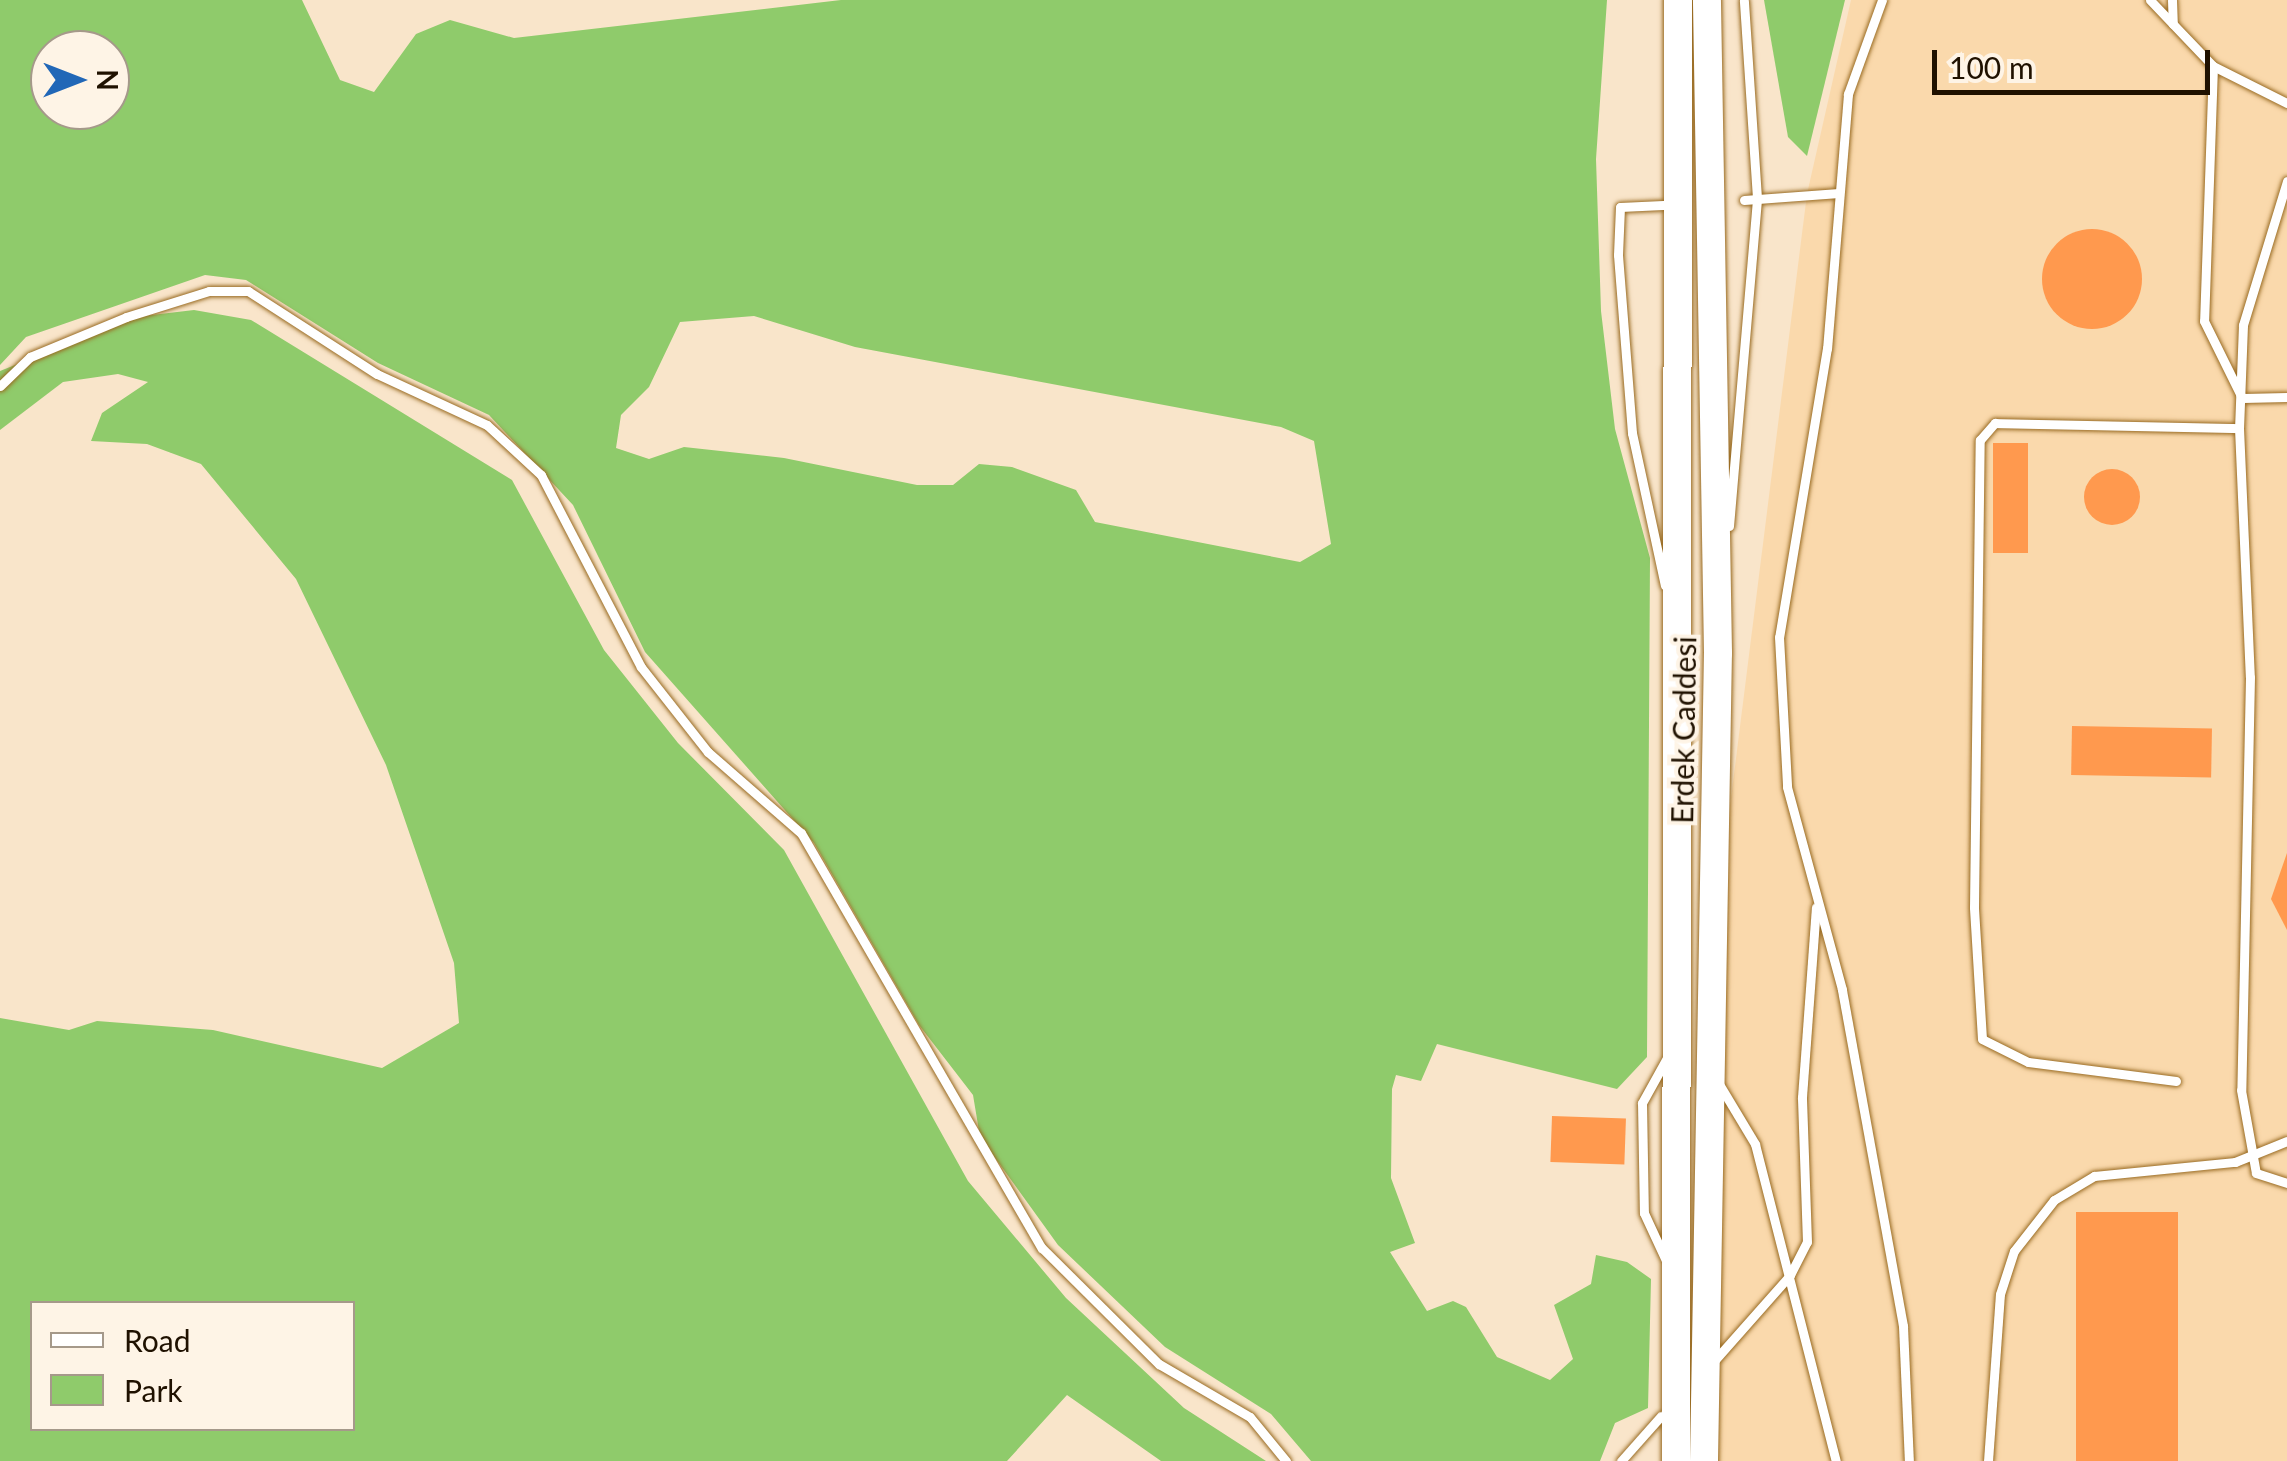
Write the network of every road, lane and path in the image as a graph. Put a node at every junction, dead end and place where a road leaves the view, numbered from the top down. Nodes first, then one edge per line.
1 (1678, 0) edge
2 (1707, 0) edge
3 (1744, 0) edge
4 (1882, 0) edge
5 (2150, 0) edge
6 (2172, 0) edge
7 (2173, 24) junction
8 (2213, 66) junction
9 (2287, 103) edge
10 (2287, 181) edge
11 (1839, 193) junction
12 (1757, 198) junction
13 (1744, 200) dead end
14 (1663, 205) dead end
15 (0, 386) edge
16 (2287, 397) edge
17 (2242, 398) junction
18 (2238, 428) junction
19 (1718, 653) junction
20 (1682, 661) junction
21 (1816, 902) junction
22 (1682, 1039) junction
23 (1710, 1074) junction
24 (2176, 1081) dead end
25 (2287, 1141) edge
26 (2250, 1154) junction
27 (2287, 1183) edge
28 (1790, 1275) junction
29 (1678, 1280) junction
30 (1714, 1361) dead end
31 (1661, 1416) dead end
32 (1286, 1461) edge
33 (1621, 1461) edge
34 (1676, 1461) edge
35 (1704, 1461) edge
36 (1836, 1461) edge
37 (1909, 1461) edge
38 (1988, 1461) edge

1 - 20 main road, Erdek Caddesi
2 - 19 main road, Erdek Caddesi
3 - 12 lane
4 - 11 lane
5 - 7 lane
6 - 7 lane
7 - 8 lane
8 - 9 lane
8 - 17 lane
10 - 17 lane
11 - 12 lane
11 - 21 lane
12 - 13 lane
12 - 19 lane
14 - 20 lane
15 - 32 lane
16 - 17 lane
17 - 18 lane
18 - 24 lane
18 - 26 lane
19 - 23 main road, Erdek Caddesi
20 - 22 main road, Erdek Caddesi
21 - 28 lane
21 - 37 lane
22 - 23 lane
22 - 29 main road, Erdek Caddesi
22 - 29 lane
23 - 28 lane
23 - 35 main road, Erdek Caddesi
25 - 26 lane
26 - 27 lane
26 - 38 lane
28 - 30 lane
28 - 36 lane
29 - 34 main road, Erdek Caddesi
31 - 33 lane

